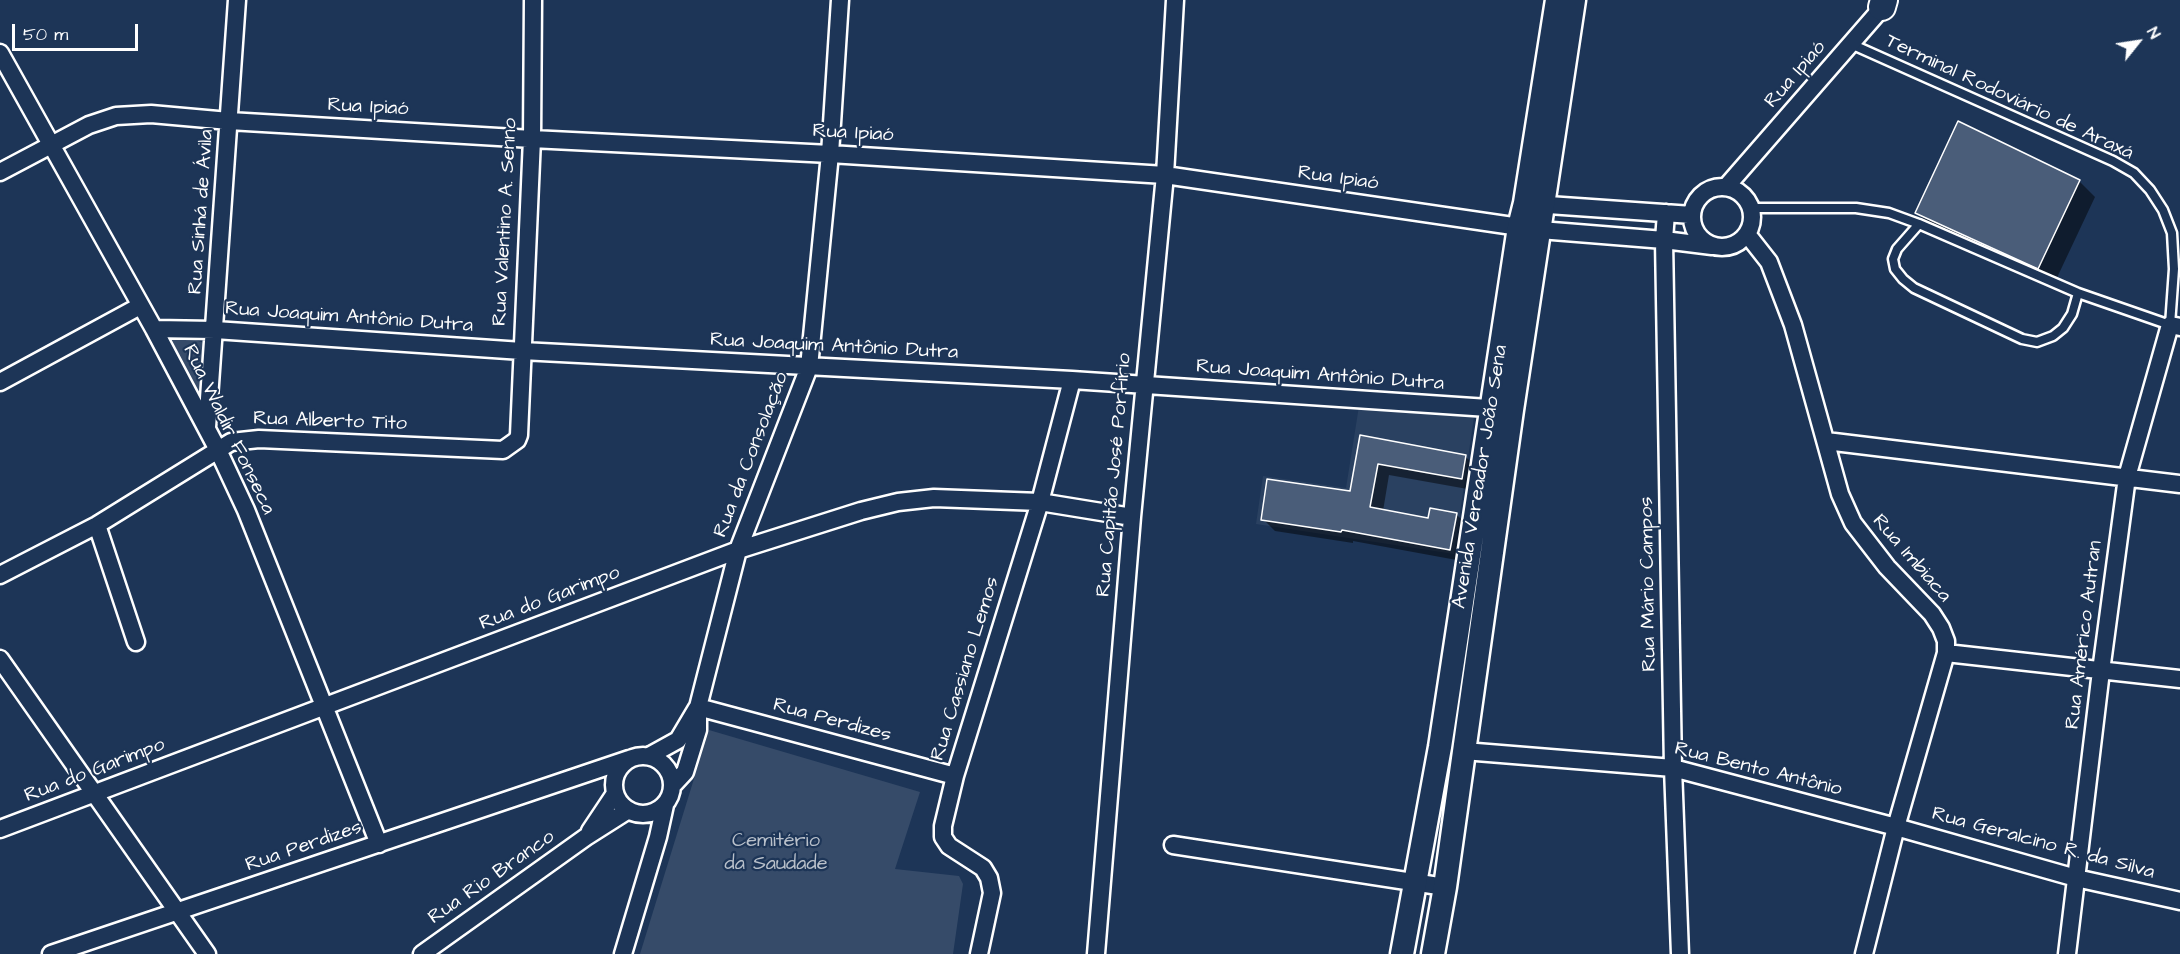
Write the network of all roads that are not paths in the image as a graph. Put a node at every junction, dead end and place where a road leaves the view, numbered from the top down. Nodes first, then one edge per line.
1 (237, 0) edge
2 (533, 0) edge
3 (840, 0) edge
4 (1175, 0) edge
5 (1557, 0) edge
6 (1574, 0) edge
7 (1885, 2) edge
8 (1851, 44) junction
9 (0, 53) edge
10 (229, 121) junction
11 (532, 140) junction
12 (51, 144) junction
13 (830, 154) junction
14 (0, 172) edge
15 (1165, 175) junction
16 (1726, 187) junction
17 (1534, 204) junction
18 (1751, 208) junction
19 (1666, 213) junction
20 (1692, 215) junction
21 (1920, 224) junction
22 (1529, 228) junction
23 (1747, 234) junction
24 (1664, 240) junction
25 (1712, 246) junction
26 (2078, 293) junction
27 (140, 306) junction
28 (2175, 326) edge
29 (154, 329) junction
30 (215, 330) junction
31 (522, 351) junction
32 (809, 367) junction
33 (1072, 380) junction
34 (0, 382) edge
35 (1144, 385) junction
36 (1502, 409) junction
37 (207, 427) junction
38 (1826, 441) junction
39 (513, 445) joint
40 (218, 450) junction
41 (2127, 477) junction
42 (2180, 484) edge
43 (1040, 502) junction
44 (1132, 517) junction
45 (97, 525) junction
46 (738, 550) junction
47 (0, 575) edge
48 (136, 642) dead end
49 (1946, 653) junction
50 (0, 659) edge
51 (2101, 671) junction
52 (2180, 679) edge
53 (324, 707) junction
54 (698, 707) junction
55 (1464, 751) junction
56 (649, 756) junction
57 (629, 759) junction
58 (1673, 768) junction
59 (955, 776) junction
60 (569, 778) junction
61 (672, 786) junction
62 (614, 790) junction
63 (94, 794) junction
64 (665, 805) junction
65 (627, 811) junction
66 (1896, 827) junction
67 (0, 830) edge
68 (586, 837) junction
69 (379, 844) junction
70 (1173, 845) dead end
71 (2076, 878) junction
72 (1415, 882) junction
73 (1445, 887) junction
74 (2180, 901) edge
75 (177, 912) junction
76 (51, 954) edge
77 (207, 954) edge
78 (422, 954) edge
79 (623, 954) edge
80 (979, 954) edge
81 (1096, 954) edge
82 (1402, 954) edge
83 (1433, 954) edge
84 (1680, 954) edge
85 (1864, 954) edge
86 (2067, 954) edge

1 - 10 street, Rua Sinhá de Ávila
2 - 11 street, Rua Valentino A. Senno
3 - 13 street, Rua da Consolação
4 - 15 street, Rua Capitão José Porfírio
5 - 17 main road, Avenida Vereador João Sena
6 - 17 main road, Avenida Vereador João Sena
7 - 8 street, Rua Ipiaó
8 - 16 street, Rua Ipiaó
8 - 28 lane, Terminal Rodoviário de Araxá
9 - 12 street, Rua Waldir Fonseca
10 - 11 street, Rua Ipiaó
10 - 12 street, Rua Ipiaó
10 - 30 street, Rua Sinhá de Ávila
11 - 13 street, Rua Ipiaó
11 - 31 street, Rua Valentino A. Senno
12 - 14 street, Rua Ipiaó
12 - 27 street, Rua Waldir Fonseca
13 - 15 street, Rua Ipiaó
13 - 32 street, Rua da Consolação
15 - 22 street, Rua Ipiaó
15 - 35 street, Rua Capitão José Porfírio
16 - 18 street
16 - 20 street, Rua Ipiaó
17 - 19 street
17 - 22 main road, Avenida Vereador João Sena
18 - 21 lane
18 - 23 street
19 - 20 street
19 - 24 street, Rua Mário Campos
20 - 25 street
21 - 26 lane
21 - 26 lane
22 - 24 street, Rua Ipiaó
22 - 36 main road, Avenida Vereador João Sena
23 - 25 street, Rua Ipiaó
23 - 38 street, Rua Imbiaca
24 - 25 street, Rua Ipiaó
24 - 58 street, Rua Mário Campos
26 - 28 lane
27 - 29 street, Rua Waldir Fonseca
27 - 34 street
28 - 41 street, Rua Américo Autran
29 - 30 street, Rua Joaquim Antônio Dutra
29 - 37 street, Rua Waldir Fonseca
30 - 31 street, Rua Joaquim Antônio Dutra
30 - 37 street, Rua Sinhá de Ávila
31 - 32 street, Rua Joaquim Antônio Dutra
31 - 39 street, Rua Valentino A. Senno
32 - 33 street, Rua Joaquim Antônio Dutra
32 - 46 street, Rua da Consolação
33 - 35 street, Rua Joaquim Antônio Dutra
33 - 43 street, Rua Cassiano Lemos
35 - 36 street, Rua Joaquim Antônio Dutra
35 - 44 street, Rua Capitão José Porfírio
36 - 55 main road, Avenida Vereador João Sena
36 - 72 main road, Avenida Vereador João Sena
37 - 40 street, Rua Waldir Fonseca
38 - 41 street
38 - 49 street, Rua Imbiaca
39 - 40 street, Rua Alberto Tito
40 - 45 street, Rua Alberto Tito
40 - 53 street, Rua Waldir Fonseca
41 - 42 street
41 - 51 street, Rua Américo Autran
43 - 44 street, Rua do Garimpo
43 - 46 street, Rua do Garimpo
43 - 59 street, Rua Cassiano Lemos
44 - 81 street, Rua Capitão José Porfírio
45 - 47 street, Rua Alberto Tito
45 - 48 street
46 - 53 street, Rua do Garimpo
46 - 54 street, Rua da Consolação
49 - 51 street
49 - 66 street
50 - 63 street
51 - 52 street
51 - 71 street, Rua Américo Autran
53 - 63 street, Rua do Garimpo
53 - 69 street, Rua Waldir Fonseca
54 - 56 street, Rua da Consolação
54 - 59 street, Rua Perdizes
54 - 61 street, Rua da Consolação
55 - 58 street, Rua Bento Antônio
55 - 73 main road, Avenida Vereador João Sena
56 - 57 street
56 - 61 street
57 - 60 street, Rua Perdizes
57 - 62 street
58 - 66 street, Rua Bento Antônio
58 - 84 street, Rua Mário Campos
59 - 80 street, Rua Cassiano Lemos
60 - 62 street, Rua Perdizes
60 - 69 street, Rua Perdizes
61 - 64 street
62 - 65 street
62 - 68 street, Rua Rio Branco
63 - 67 street, Rua do Garimpo
63 - 75 street
64 - 65 street
64 - 79 street
65 - 68 street, Rua Rio Branco
66 - 71 street, Rua Geralcino R. da Silva
66 - 85 street
68 - 78 street, Rua Rio Branco
69 - 75 street, Rua Perdizes
70 - 72 street
71 - 74 street, Rua Geralcino R. da Silva
71 - 86 street, Rua Américo Autran
72 - 73 street
72 - 82 main road, Avenida Vereador João Sena
73 - 83 main road, Avenida Vereador João Sena
75 - 76 street, Rua Perdizes
75 - 77 street

